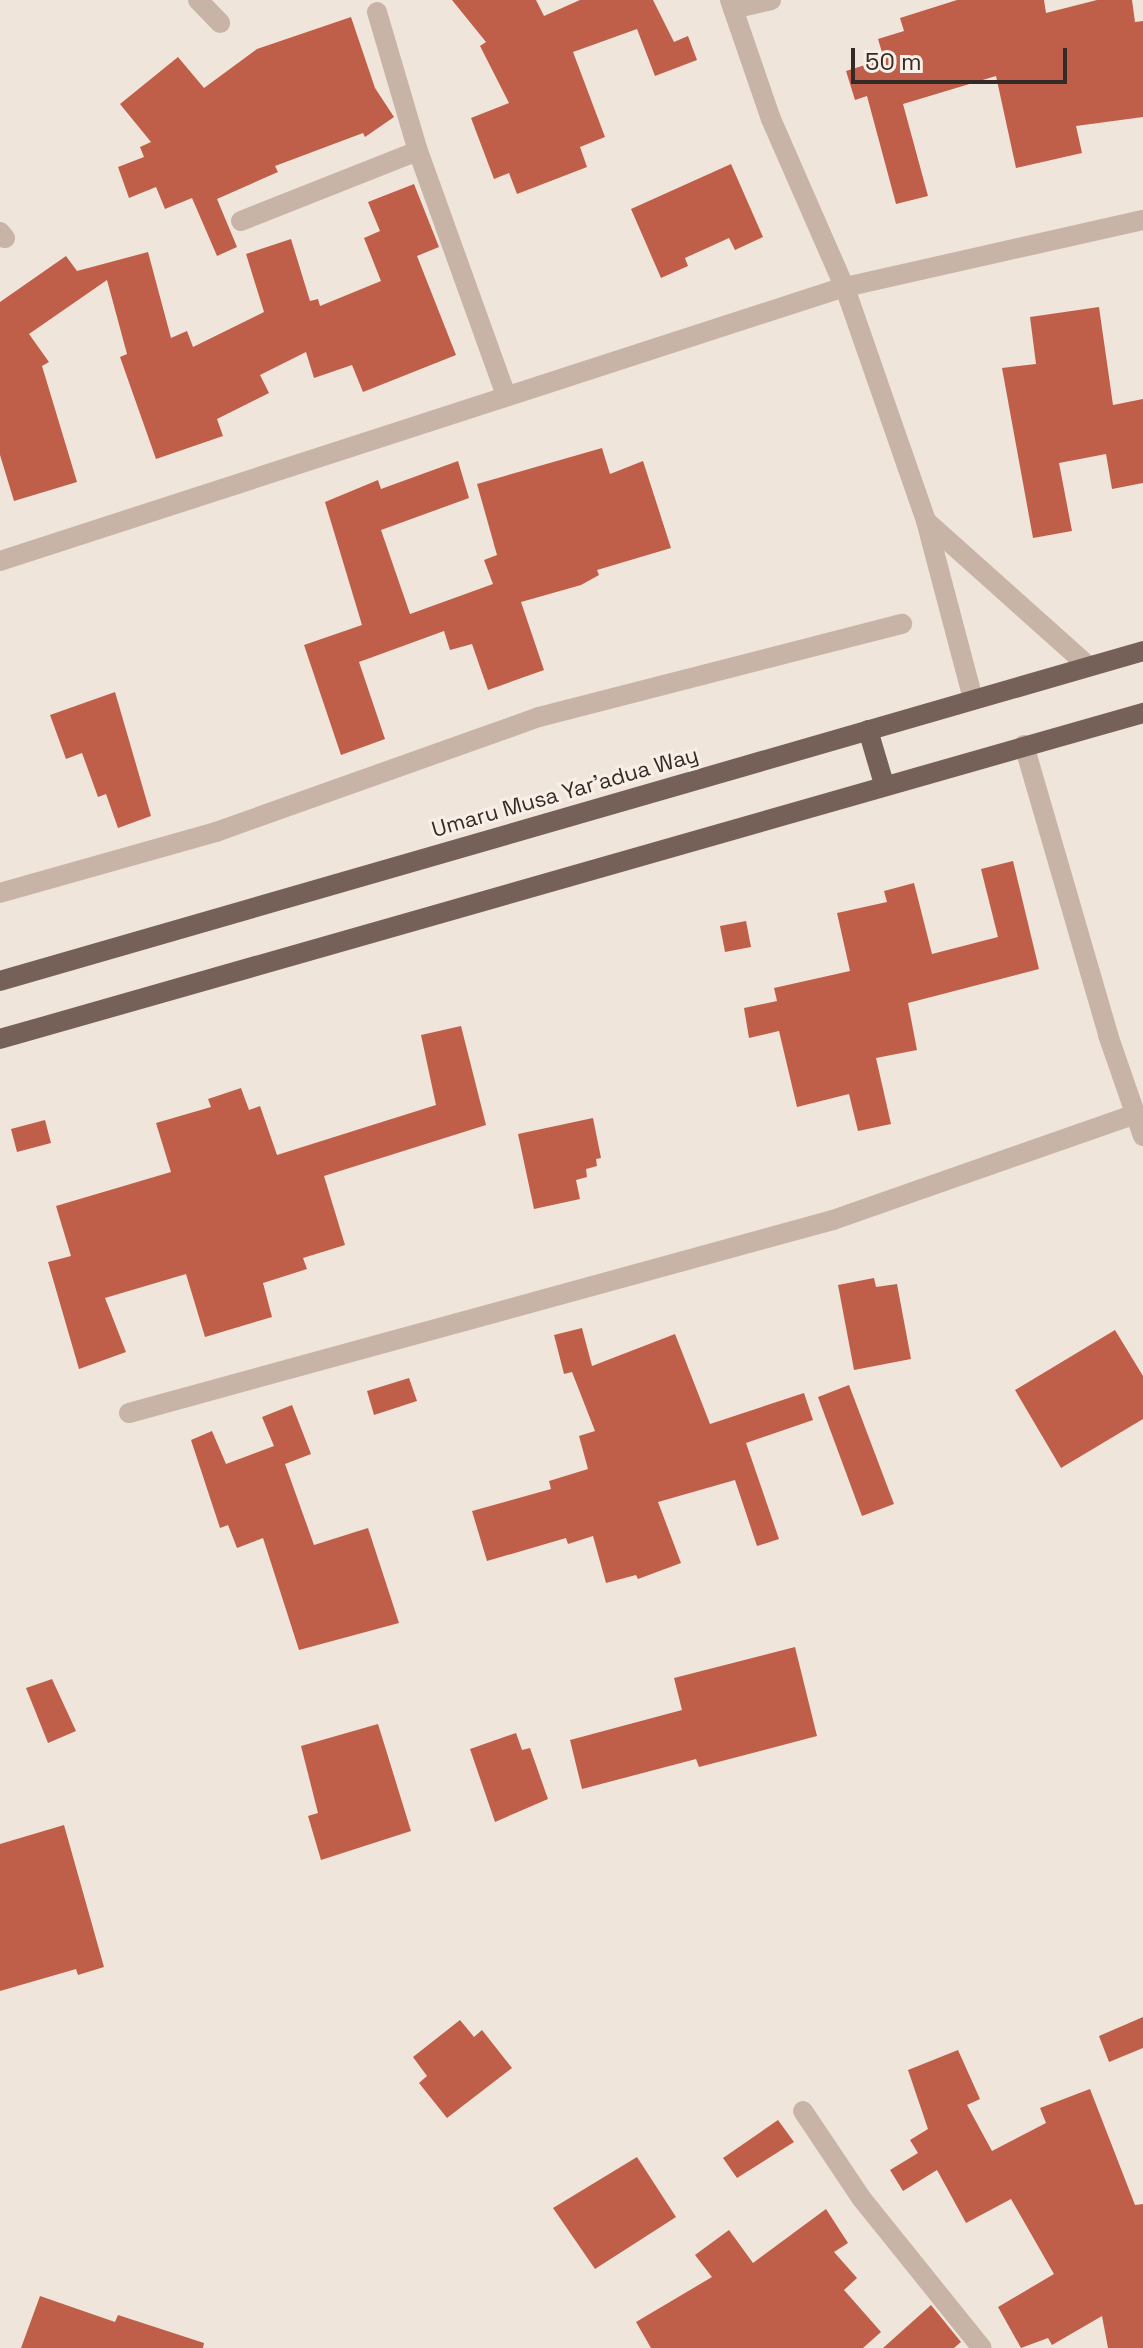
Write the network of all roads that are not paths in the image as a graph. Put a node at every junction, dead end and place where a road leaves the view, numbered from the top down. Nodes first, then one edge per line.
1 (198, 0) edge
2 (771, 0) edge
3 (732, 4) edge
4 (377, 12) dead end
5 (220, 23) dead end
6 (418, 151) junction
7 (1143, 220) edge
8 (241, 221) dead end
9 (845, 288) junction
10 (506, 395) junction
11 (926, 521) junction
12 (0, 561) edge
13 (902, 624) dead end
14 (1143, 651) edge
15 (1087, 665) junction
16 (973, 699) junction
17 (1143, 713) edge
18 (868, 730) junction
19 (1024, 745) junction
20 (884, 784) junction
21 (0, 893) edge
22 (0, 981) edge
23 (0, 1039) edge
24 (1135, 1114) junction
25 (1143, 1136) edge
26 (129, 1413) dead end
27 (803, 2111) dead end
28 (982, 2348) edge

1 - 5 street
2 - 3 street
3 - 9 street
4 - 6 street
6 - 8 street
6 - 10 street
7 - 9 street
9 - 10 street
9 - 11 street
10 - 12 street
11 - 15 street
11 - 16 street
13 - 21 street
14 - 15 main road, Umaru Musa Yar'adua Way
15 - 16 main road, Umaru Musa Yar'adua Way
16 - 18 main road, Umaru Musa Yar'adua Way
17 - 19 main road
18 - 20 main road
18 - 22 main road, Umaru Musa Yar'adua Way
19 - 20 main road
19 - 24 street
20 - 23 main road
24 - 25 street
24 - 26 street
27 - 28 street

